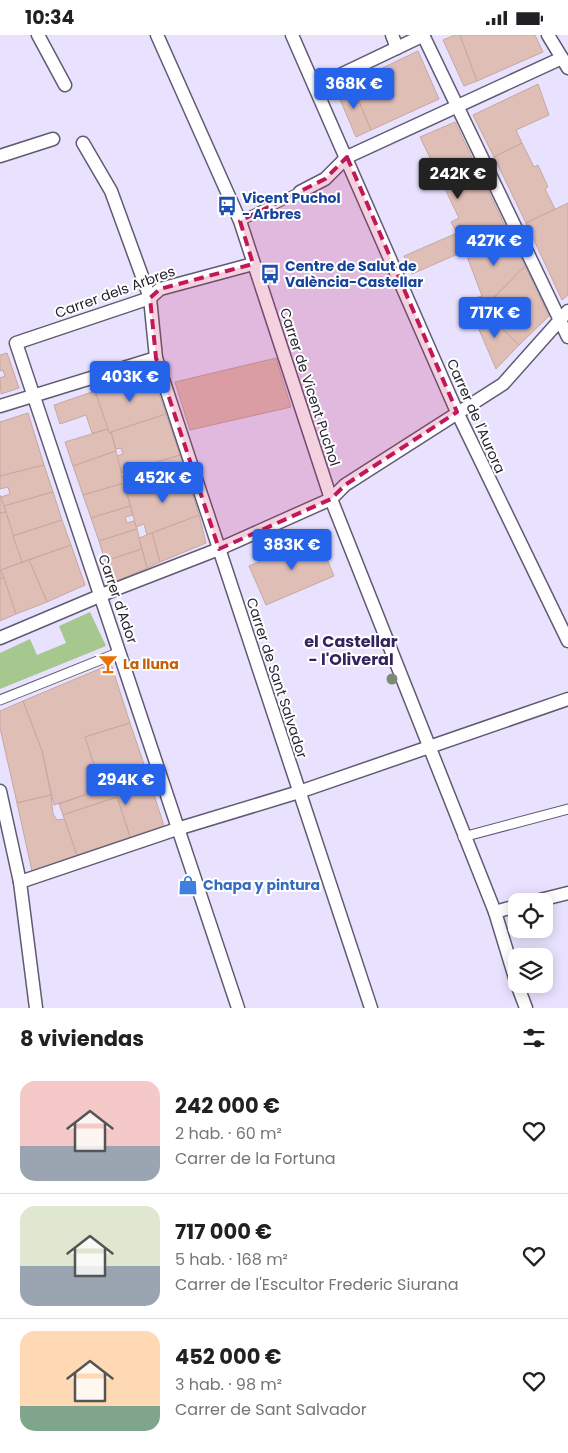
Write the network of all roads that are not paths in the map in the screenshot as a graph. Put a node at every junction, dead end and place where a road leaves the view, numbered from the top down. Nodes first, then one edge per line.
1 (38, 35) edge
2 (157, 35) edge
3 (292, 35) edge
4 (392, 35) edge
5 (424, 35) edge
6 (548, 35) edge
7 (398, 48) junction
8 (566, 64) edge
9 (66, 85) dead end
10 (315, 87) junction
11 (456, 107) junction
12 (53, 139) dead end
13 (83, 143) dead end
14 (0, 156) edge
15 (347, 157) junction
16 (300, 192) joint
17 (240, 221) junction
18 (253, 264) junction
19 (150, 298) junction
20 (564, 315) edge
21 (568, 337) edge
22 (16, 343) joint
23 (156, 358) junction
24 (34, 395) junction
25 (0, 405) edge
26 (457, 412) junction
27 (331, 499) junction
28 (219, 549) junction
29 (100, 595) junction
30 (0, 638) edge
31 (568, 641) edge
32 (120, 652) junction
33 (568, 699) edge
34 (0, 700) edge
35 (430, 747) junction
36 (0, 791) edge
37 (299, 792) junction
38 (568, 809) edge
39 (177, 829) junction
40 (463, 837) junction
41 (20, 882) junction
42 (568, 893) edge
43 (553, 897) edge
44 (508, 909) edge
45 (494, 912) junction
46 (508, 955) edge
47 (521, 993) edge
48 (36, 1008) edge
49 (238, 1008) edge
50 (371, 1008) edge
51 (526, 1008) edge

1 - 9 street
2 - 17 street, Carrer de Vicent Puchol
3 - 10 street, Carrer de l'Aurora
4 - 7 street
5 - 7 street
5 - 11 street
6 - 8 street
7 - 10 street
8 - 11 street
10 - 15 street, Carrer de l'Aurora
11 - 15 street
11 - 20 street
12 - 14 street
13 - 19 street, Carrer de Sant Salvador
15 - 16 street
15 - 26 street, Carrer de l'Aurora
16 - 17 street
17 - 18 street, Carrer de Vicent Puchol
18 - 19 street, Carrer dels Arbres
18 - 27 street, Carrer de Vicent Puchol
19 - 22 street, Carrer dels Arbres
19 - 23 street, Carrer de Sant Salvador
20 - 21 street
20 - 26 street
22 - 24 street, Carrer d'Ador
23 - 24 street
23 - 28 street, Carrer de Sant Salvador
24 - 25 street
24 - 29 street, Carrer d'Ador
26 - 27 street
26 - 31 street, Carrer de l'Aurora
27 - 28 street
27 - 35 street, Carrer de Vicent Puchol
28 - 29 street
28 - 37 street, Carrer de Sant Salvador
29 - 30 street
29 - 32 street, Carrer d'Ador
32 - 34 street
32 - 39 street, Carrer d'Ador
33 - 35 street
35 - 37 street
35 - 40 street, Carrer de Vicent Puchol
36 - 41 street
37 - 39 street
37 - 50 street, Carrer de Sant Salvador
38 - 40 street
39 - 41 street
39 - 49 street, Carrer d'Ador
40 - 45 street, Carrer de Vicent Puchol
41 - 48 street
42 - 43 street
44 - 45 street
45 - 46 street, Carrer de Vicent Puchol
47 - 51 street, Carrer de Vicent Puchol

